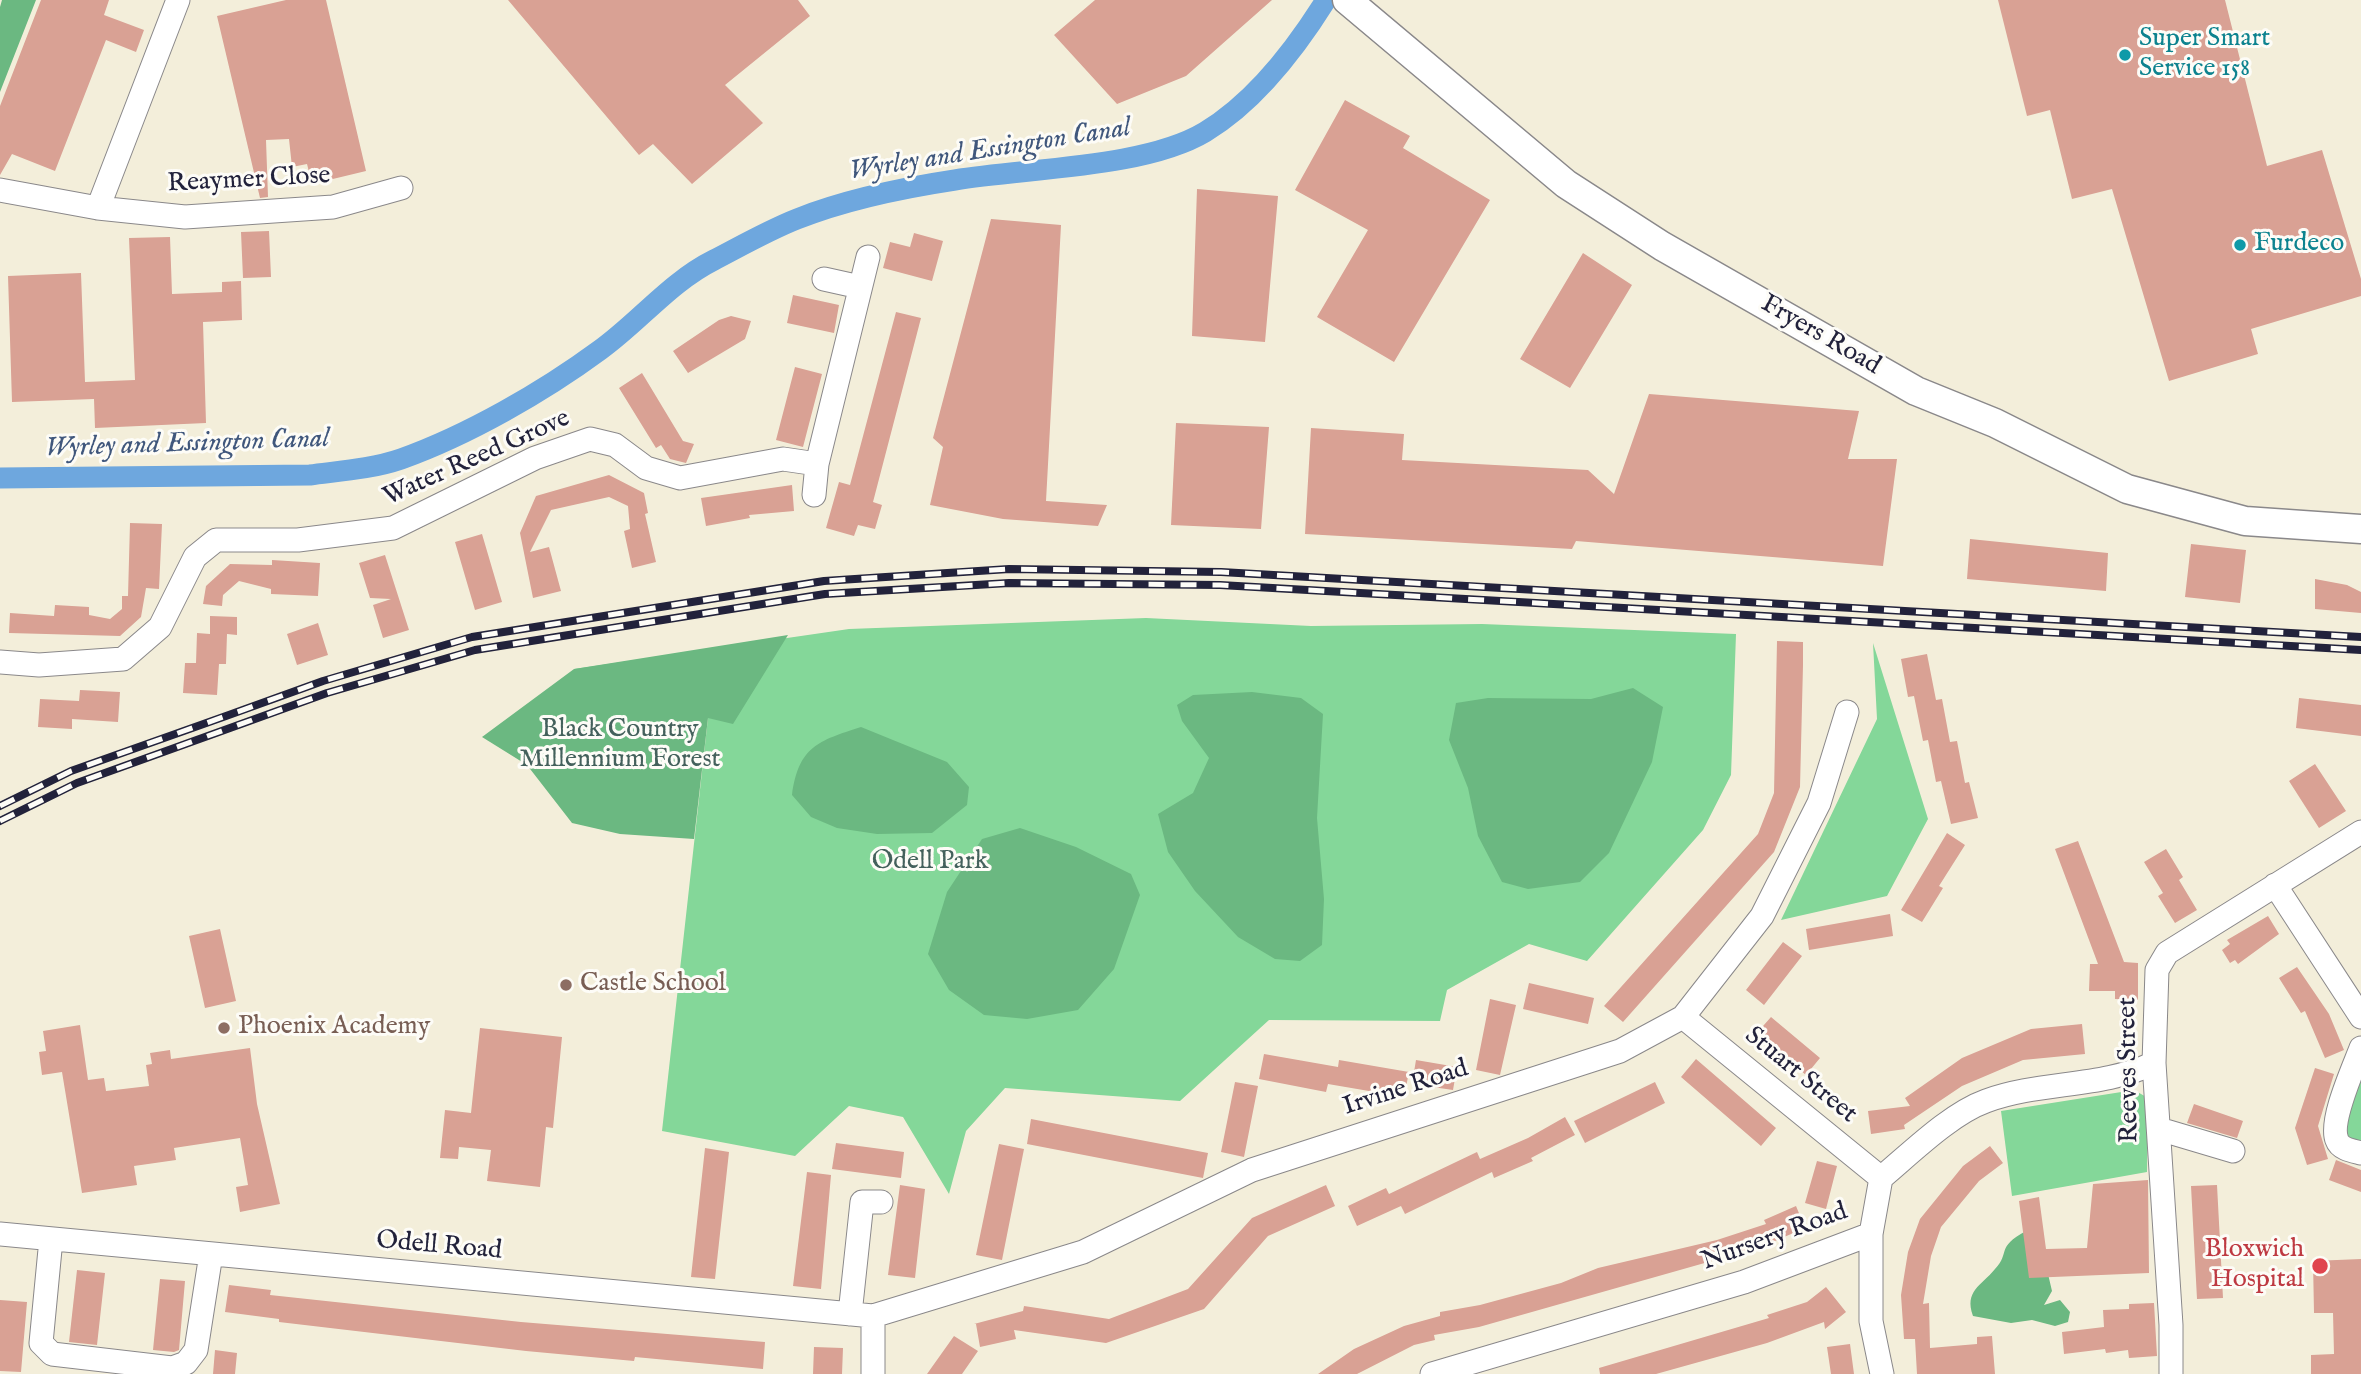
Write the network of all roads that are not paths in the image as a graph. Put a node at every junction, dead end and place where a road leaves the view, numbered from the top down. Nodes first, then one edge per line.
1 (178, 0) edge
2 (1353, 6) edge
3 (401, 188) dead end
4 (0, 190) edge
5 (98, 208) junction
6 (868, 257) dead end
7 (824, 279) dead end
8 (860, 287) junction
9 (817, 464) junction
10 (814, 495) dead end
11 (2361, 528) edge
12 (0, 662) edge
13 (1847, 712) dead end
14 (2361, 832) edge
15 (2275, 885) junction
16 (1684, 1017) junction
17 (2361, 1017) edge
18 (2361, 1048) edge
19 (2154, 1063) junction
20 (2159, 1129) junction
21 (2233, 1151) dead end
22 (2361, 1153) edge
23 (1881, 1178) junction
24 (861, 1201) dead end
25 (0, 1234) edge
26 (1871, 1234) junction
27 (51, 1239) junction
28 (211, 1254) junction
29 (850, 1314) junction
30 (873, 1316) junction
31 (873, 1374) edge
32 (1432, 1374) edge
33 (1882, 1374) edge
34 (2171, 1374) edge

1 - 5 street
2 - 11 street, Fryers Road
3 - 5 street, Reaymer Close
4 - 5 street, Reaymer Close
6 - 8 street
7 - 8 street
8 - 9 street
9 - 10 street
9 - 12 street, Water Reed Grove
13 - 16 street, Irvine Road
14 - 15 street, Reeves Street
15 - 17 street
15 - 19 street, Reeves Street
16 - 23 street, Stuart Street
16 - 30 street, Irvine Road
18 - 22 street
19 - 20 street, Reeves Street
19 - 23 street
20 - 21 street
20 - 34 street, Reeves Street
23 - 26 street, Nursery Road
24 - 29 street
25 - 27 street, Odell Road
26 - 32 street, Nursery Road
26 - 33 street
27 - 28 street, Odell Road
27 - 28 street
28 - 29 street, Odell Road
29 - 30 street, Odell Road
30 - 31 street

